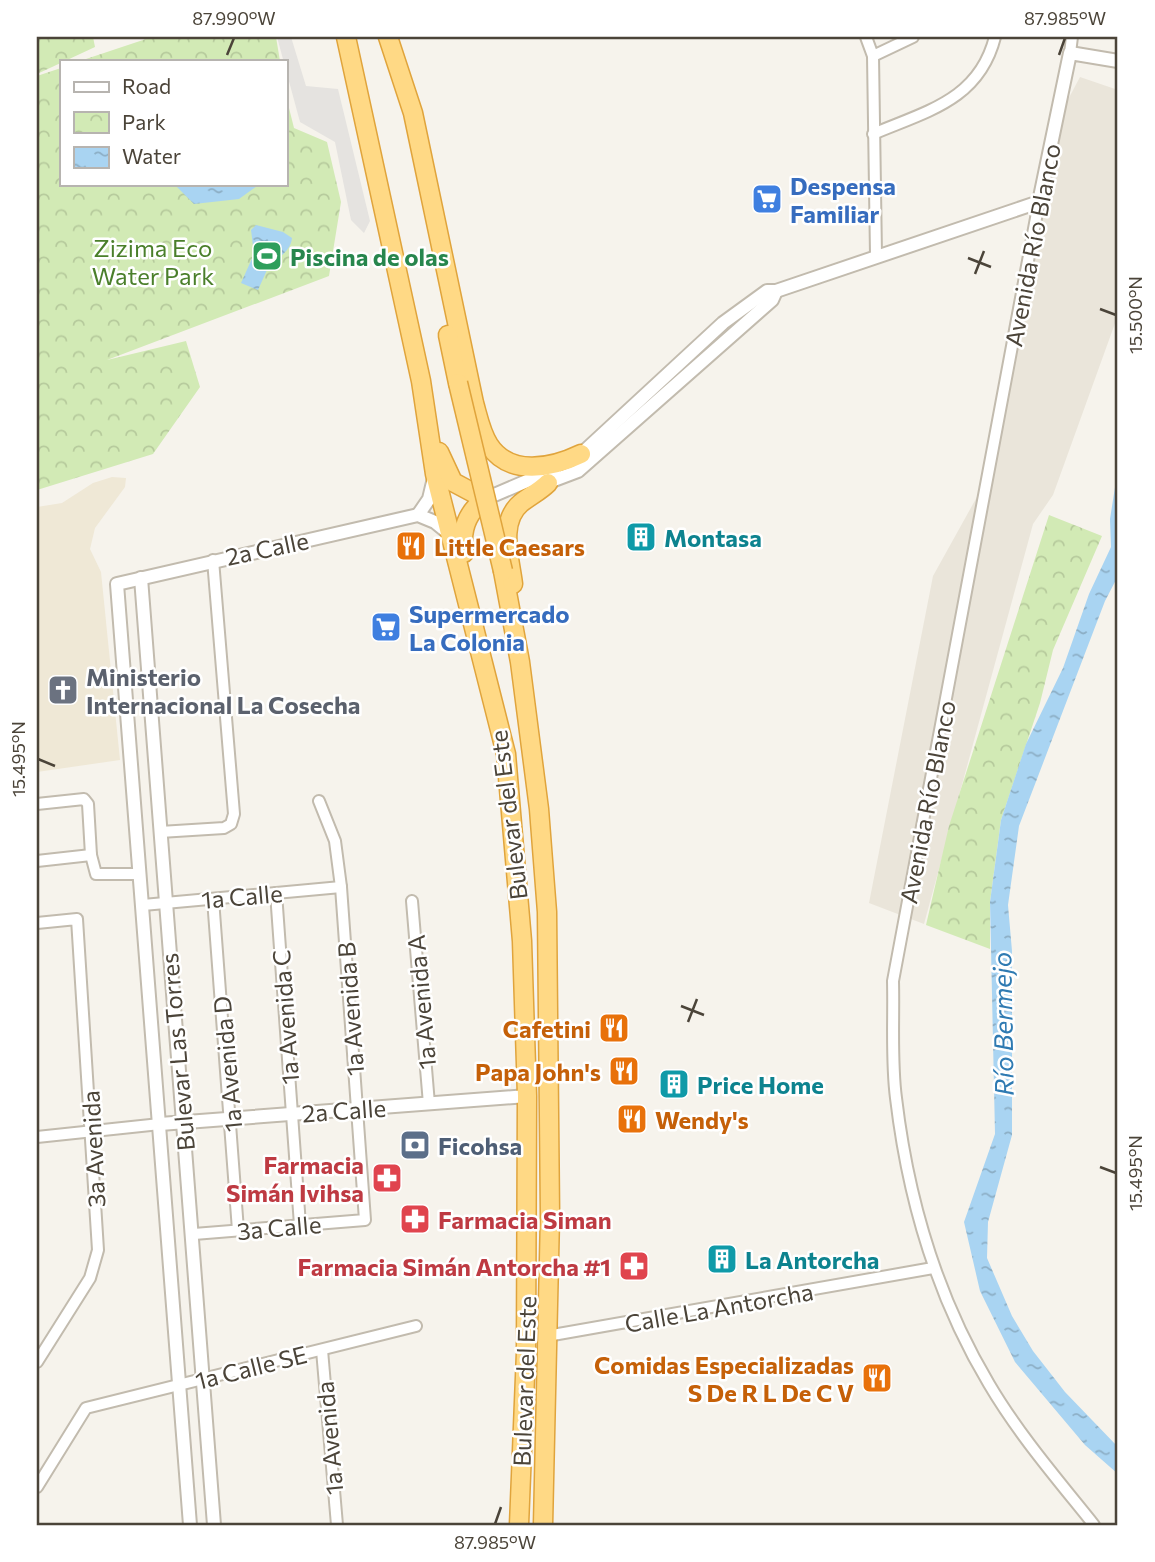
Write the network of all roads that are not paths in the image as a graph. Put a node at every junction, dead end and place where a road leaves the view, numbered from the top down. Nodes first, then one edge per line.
1 (346, 37) edge
2 (387, 37) edge
3 (866, 37) edge
4 (913, 37) edge
5 (995, 37) edge
6 (1072, 37) edge
7 (1070, 52) junction
8 (873, 56) junction
9 (1118, 61) edge
10 (873, 134) junction
11 (1039, 202) junction
12 (876, 255) junction
13 (776, 291) junction
14 (421, 381) junction
15 (493, 450) junction
16 (581, 454) junction
17 (435, 474) junction
18 (453, 482) junction
19 (548, 483) junction
20 (485, 499) junction
21 (418, 515) junction
22 (453, 537) junction
23 (213, 567) junction
24 (141, 578) junction
25 (117, 584) joint
26 (499, 726) junction
27 (319, 801) dead end
28 (37, 804) edge
29 (160, 832) junction
30 (91, 855) junction
31 (37, 861) edge
32 (141, 874) junction
33 (341, 887) junction
34 (275, 893) junction
35 (213, 899) junction
36 (412, 901) dead end
37 (165, 903) junction
38 (143, 905) junction
39 (37, 923) edge
40 (549, 966) junction
41 (527, 1096) junction
42 (429, 1104) junction
43 (357, 1109) junction
44 (292, 1114) junction
45 (231, 1119) junction
46 (181, 1122) junction
47 (160, 1124) junction
48 (93, 1131) junction
49 (37, 1137) edge
50 (365, 1220) joint
51 (300, 1225) junction
52 (238, 1230) junction
53 (194, 1234) junction
54 (933, 1268) junction
55 (416, 1326) dead end
56 (547, 1336) junction
57 (322, 1350) junction
58 (37, 1362) edge
59 (203, 1379) junction
60 (179, 1385) junction
61 (37, 1487) edge
62 (190, 1525) edge
63 (215, 1525) edge
64 (337, 1525) edge
65 (519, 1525) edge
66 (543, 1525) edge
67 (1094, 1525) edge

1 - 14 highway, Bulevar del Este
2 - 15 highway
2 - 40 highway, Bulevar del Este, bridge
3 - 8 street
4 - 8 street
5 - 10 street
6 - 7 street, Avenida Río Blanco
7 - 9 street
7 - 11 street, Avenida Río Blanco
8 - 10 street
10 - 12 street
11 - 12 street
11 - 54 street, Avenida Río Blanco
12 - 13 street
13 - 16 street
13 - 19 street
14 - 17 highway, Bulevar del Este
14 - 18 highway
15 - 16 highway
15 - 18 highway
16 - 20 street
17 - 21 street
17 - 22 highway, Bulevar del Este
18 - 20 highway
19 - 20 street
19 - 40 highway
20 - 26 highway
21 - 22 street
21 - 23 street, 2a Calle
22 - 26 highway, Bulevar del Este
23 - 24 street, 2a Calle
23 - 29 street
24 - 25 street, 2a Calle
24 - 29 street, Bulevar Las Torres
25 - 32 street, Bulevar Las Torres
26 - 41 highway, Bulevar del Este
27 - 33 street, 1a Avenida B
28 - 30 street
29 - 37 street, Bulevar Las Torres
30 - 31 street
30 - 32 street
32 - 38 street, Bulevar Las Torres
33 - 34 street, 1a Calle
33 - 43 street, 1a Avenida B
34 - 35 street, 1a Calle
34 - 44 street, 1a Avenida C
35 - 37 street, 1a Calle
35 - 45 street, 1a Avenida D
36 - 42 street, 1a Avenida A
37 - 38 street, 1a Calle
37 - 46 street, Bulevar Las Torres
38 - 47 street, Bulevar Las Torres
39 - 48 street, 3a Avenida
40 - 56 highway, Bulevar del Este
41 - 42 street, 2a Calle
41 - 65 highway, Bulevar del Este
42 - 43 street, 2a Calle
43 - 44 street, 2a Calle
43 - 50 street, 1a Avenida B
44 - 45 street, 2a Calle
44 - 51 street, 1a Avenida C
45 - 46 street, 2a Calle
45 - 52 street, 1a Avenida D
46 - 47 street, 2a Calle
46 - 53 street, Bulevar Las Torres
47 - 48 street
47 - 60 street, Bulevar Las Torres
48 - 49 street
48 - 58 street, 3a Avenida
50 - 51 street, 3a Calle
51 - 52 street, 3a Calle
52 - 53 street, 3a Calle
53 - 59 street, Bulevar Las Torres
54 - 56 street, Calle La Antorcha
54 - 67 street, Avenida Río Blanco
55 - 57 street, 1a Calle SE
56 - 66 highway, Bulevar del Este
57 - 59 street, 1a Calle SE
57 - 64 street, 1a Avenida
59 - 60 street, 1a Calle SE
59 - 63 street, Bulevar Las Torres
60 - 61 street, 1a Calle SE
60 - 62 street, Bulevar Las Torres

